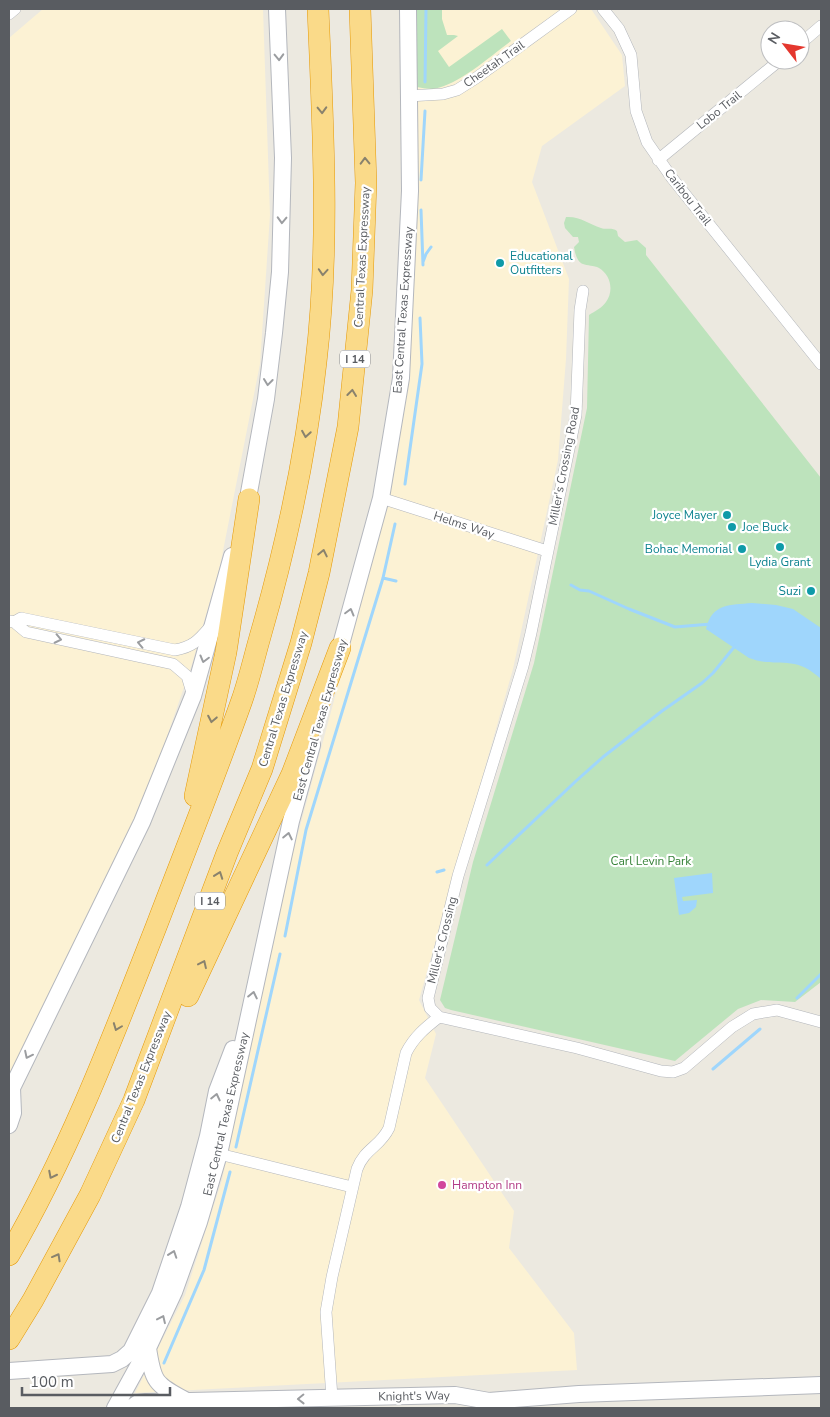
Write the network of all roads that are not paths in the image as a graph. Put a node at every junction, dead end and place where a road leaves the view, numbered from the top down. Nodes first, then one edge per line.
1 (15, 9) edge
2 (277, 9) edge
3 (318, 9) edge
4 (360, 9) edge
5 (408, 9) edge
6 (571, 9) edge
7 (603, 9) edge
8 (9, 14) edge
9 (821, 26) edge
10 (810, 35) edge
11 (768, 70) edge
12 (408, 96) junction
13 (658, 160) junction
14 (584, 291) dead end
15 (821, 364) edge
16 (381, 498) junction
17 (248, 499) junction
18 (547, 551) junction
19 (12, 622) edge
20 (213, 624) junction
21 (340, 648) junction
22 (193, 696) junction
23 (134, 981) junction
24 (439, 1017) junction
25 (247, 1020) junction
26 (821, 1022) edge
27 (12, 1085) edge
28 (134, 1100) junction
29 (9, 1126) edge
30 (219, 1154) junction
31 (352, 1187) junction
32 (9, 1255) edge
33 (9, 1339) edge
34 (148, 1348) junction
35 (9, 1371) edge
36 (821, 1385) edge
37 (414, 1396) junction
38 (332, 1398) junction
39 (187, 1401) junction
40 (489, 1401) junction
41 (115, 1408) edge
42 (131, 1408) edge
43 (350, 1408) edge
44 (472, 1408) edge

1 - 8 street
2 -> 17 main road
3 -> 23 highway
28 -> 4 highway, Central Texas Expressway / I 14
5 - 12 main road, East Central Texas Expressway
6 - 12 street, Cheetah Trail
7 - 13 street, Caribou Trail
9 - 10 street
11 - 13 street, Lobo Trail
12 - 16 main road, East Central Texas Expressway
13 - 15 street, Caribou Trail
14 - 18 street, Miller's Crossing Road
16 - 18 street, Helms Way
21 -> 16 main road, East Central Texas Expressway
17 - 20 main road
17 -> 23 highway
18 - 24 street, Miller's Crossing
20 -> 19 street
19 -> 22 street
20 -> 22 main road
25 -> 21 main road, East Central Texas Expressway
28 -> 21 highway
22 -> 27 main road
23 -> 32 highway
24 - 26 street
24 - 31 street
25 - 30 main road, East Central Texas Expressway
35 -> 25 main road
27 - 29 main road
33 -> 28 highway, Central Texas Expressway / I 14
30 - 31 street
34 -> 30 main road, East Central Texas Expressway
31 - 38 street
34 - 39 main road
34 - 41 main road, East Central Texas Expressway
36 - 40 main road, Knight's Way
37 - 38 main road, Knight's Way
37 - 40 main road, Knight's Way
37 - 43 main road
38 -> 39 main road, Knight's Way
39 - 42 main road, Knight's Way
40 - 44 main road, Knight's Way

